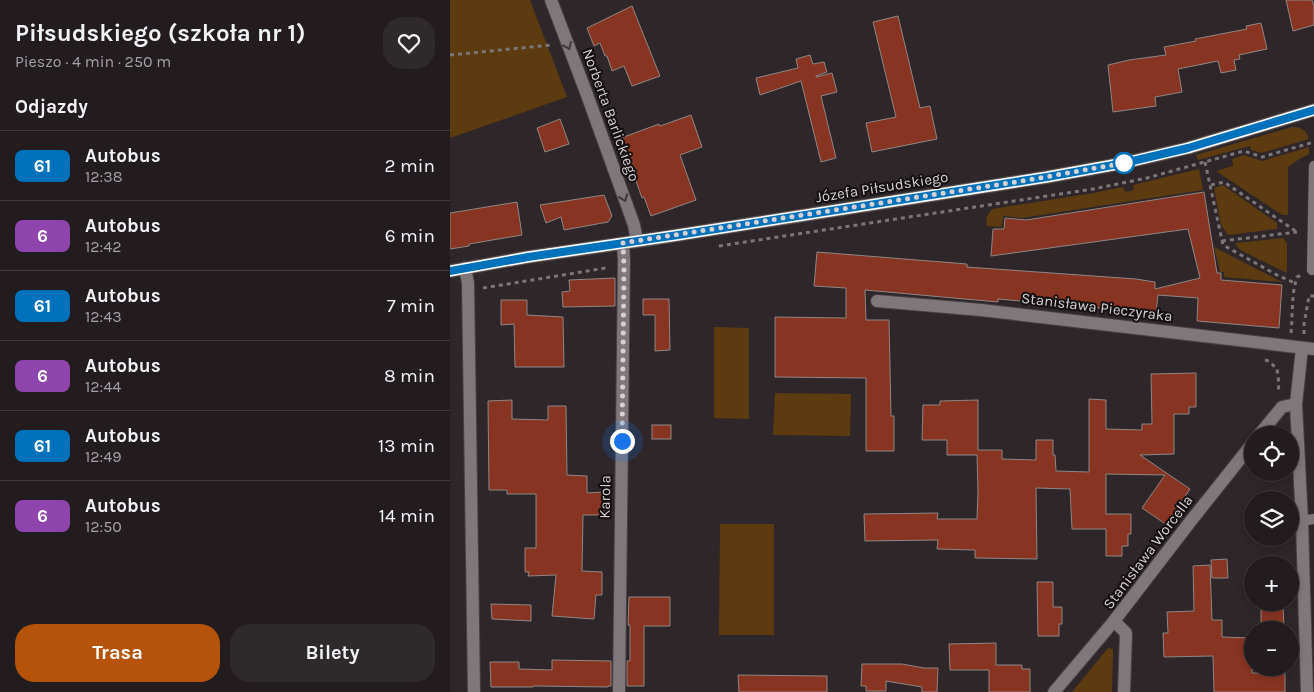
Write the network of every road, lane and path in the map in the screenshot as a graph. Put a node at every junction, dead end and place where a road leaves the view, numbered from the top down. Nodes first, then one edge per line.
1 (551, 0) edge
2 (554, 44) dead end
3 (450, 54) edge
4 (1314, 112) edge
5 (1205, 162) dead end
6 (1314, 166) edge
7 (1211, 185) junction
8 (1313, 230) edge
9 (1297, 232) junction
10 (637, 241) junction
11 (1222, 241) junction
12 (623, 243) junction
13 (465, 268) junction
14 (606, 268) dead end
15 (1312, 270) joint
16 (450, 271) edge
17 (1295, 283) junction
18 (468, 291) junction
19 (1314, 296) edge
20 (877, 301) dead end
21 (1308, 348) edge
22 (1264, 360) dead end
23 (1273, 397) dead end
24 (1296, 404) junction
25 (1266, 426) edge
26 (1244, 454) edge
27 (1308, 520) edge
28 (1114, 621) junction
29 (474, 692) edge
30 (619, 692) edge
31 (1054, 692) edge
32 (1124, 692) edge
33 (1307, 692) edge

1 -> 10 street, Norberta Barlickiego
2 - 3 path
4 - 10 street, Józefa Piłsudskiego
5 - 7 path
6 - 8 lane
7 - 9 path
7 - 11 path
8 - 9 path
8 - 15 lane
9 - 11 path
10 - 12 street, Józefa Piłsudskiego
11 - 17 path
12 - 13 street, Józefa Piłsudskiego
12 - 30 street, Karola
13 - 16 street, Józefa Piłsudskiego
13 - 18 street
14 - 18 path
15 - 17 path
17 - 19 path
18 - 29 street
20 - 21 street, Stanisława Pieczyraka
21 - 24 street
22 - 23 path
24 - 25 street
24 - 27 street
26 - 28 street, Stanisława Worcella
27 - 33 street
28 - 31 street
28 - 32 street, Stanisława Worcella

